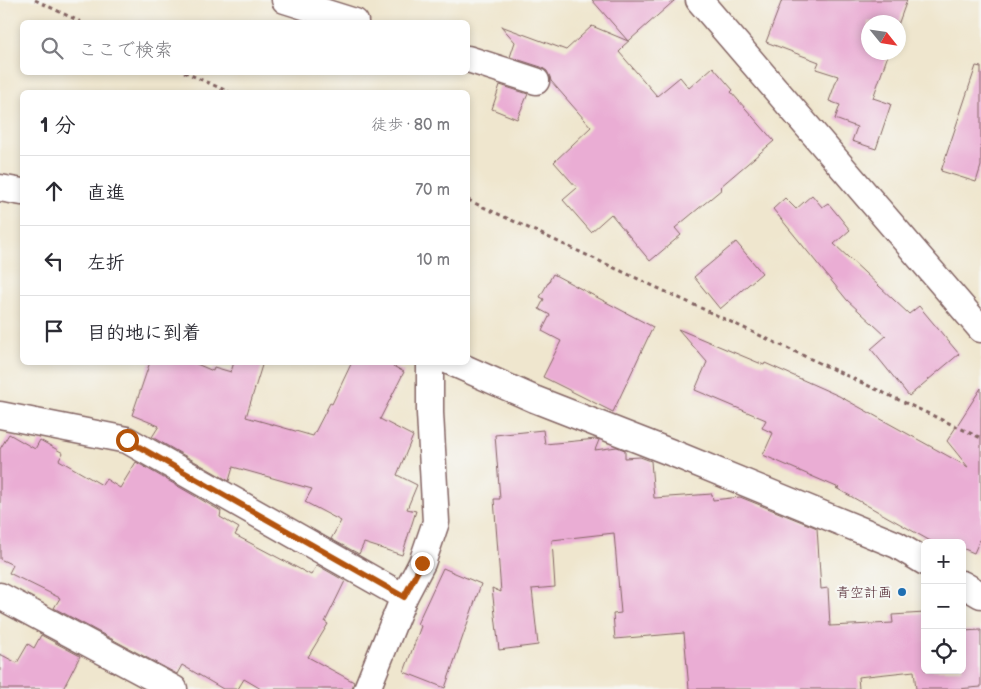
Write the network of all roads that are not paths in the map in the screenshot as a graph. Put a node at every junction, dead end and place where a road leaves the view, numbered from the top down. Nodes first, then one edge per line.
1 (285, 0) edge
2 (699, 0) edge
3 (349, 20) edge
4 (470, 60) edge
5 (536, 81) dead end
6 (0, 188) edge
7 (20, 192) edge
8 (981, 329) edge
9 (430, 365) edge
10 (458, 365) edge
11 (0, 415) edge
12 (921, 560) edge
13 (966, 586) edge
14 (981, 595) edge
15 (0, 596) edge
16 (404, 597) junction
17 (174, 689) edge
18 (367, 689) edge

1 - 3 street
2 - 8 street
4 - 5 street
6 - 7 street
9 - 16 street
10 - 12 street
11 - 16 street
13 - 14 street
15 - 17 street
16 - 18 street

